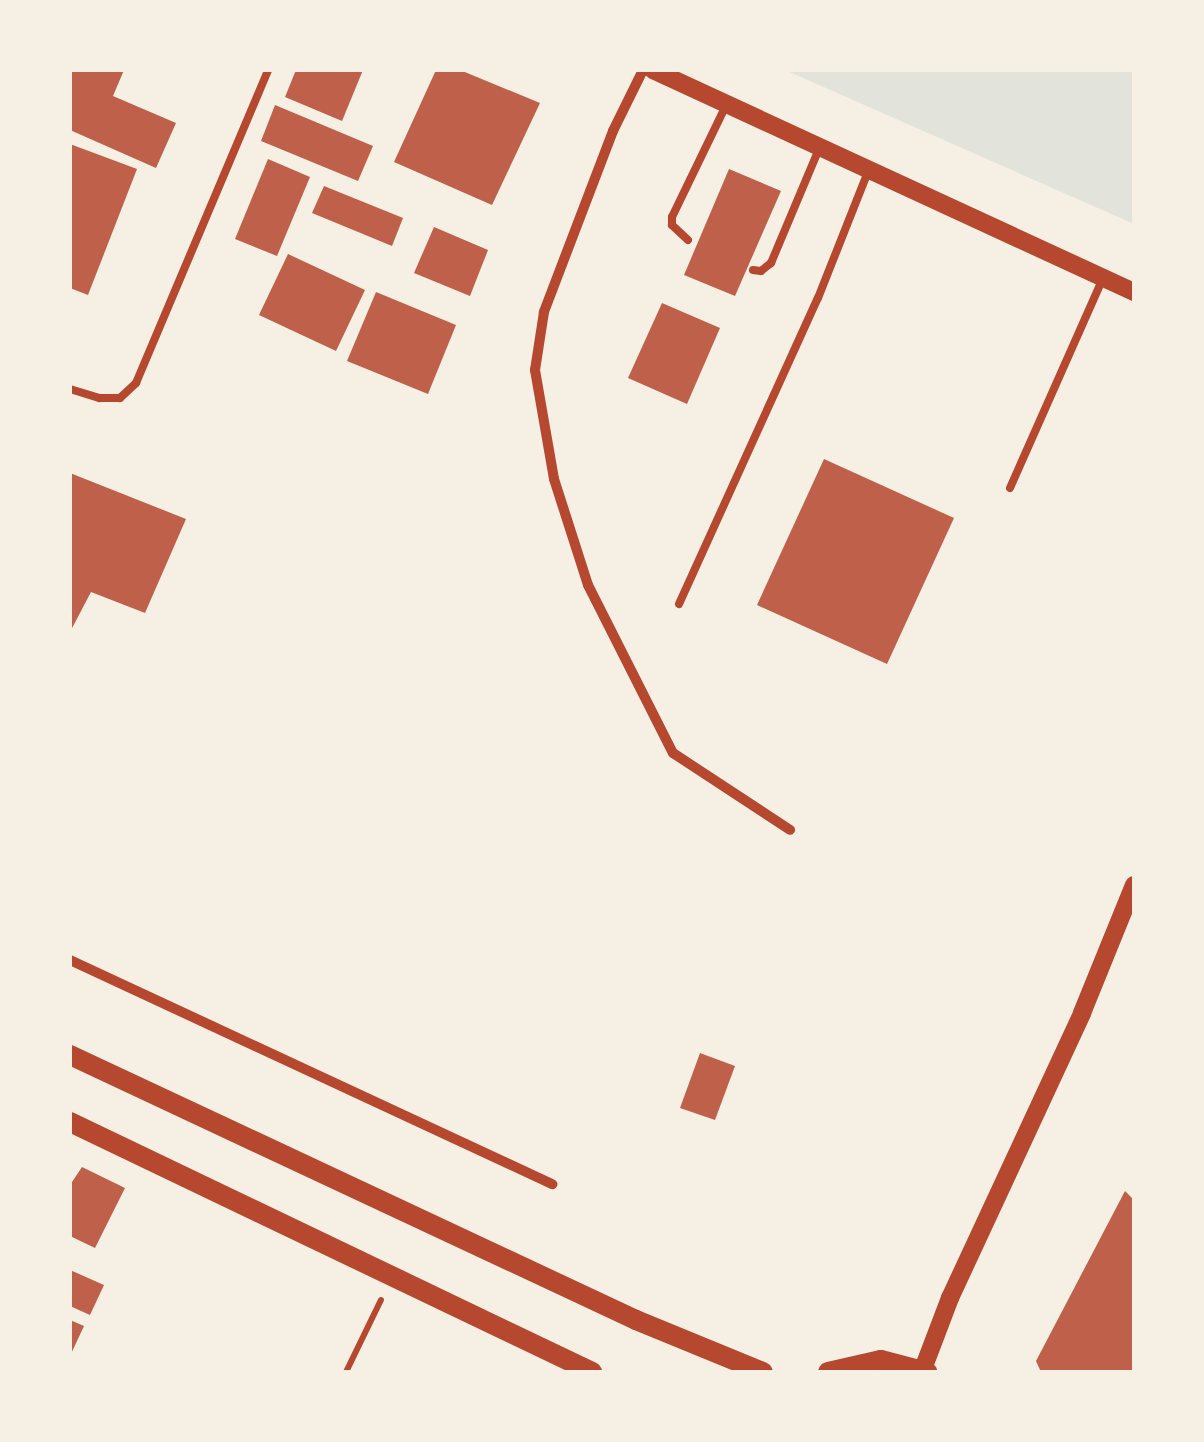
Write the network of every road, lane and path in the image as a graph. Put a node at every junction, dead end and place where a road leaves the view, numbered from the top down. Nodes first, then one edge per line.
1 (268, 70) edge
2 (643, 70) edge
3 (654, 70) edge
4 (727, 103) junction
5 (820, 146) junction
6 (869, 169) junction
7 (688, 240) dead end
8 (753, 270) dead end
9 (1103, 278) junction
10 (1134, 292) edge
11 (70, 389) edge
12 (1010, 488) dead end
13 (679, 604) dead end
14 (790, 830) dead end
15 (1134, 885) edge
16 (70, 960) edge
17 (70, 1055) edge
18 (70, 1122) edge
19 (552, 1184) dead end
20 (392, 1276) junction
21 (925, 1371) edge
22 (346, 1372) edge
23 (592, 1372) edge
24 (763, 1372) edge
25 (828, 1372) edge

1 - 11 lane
2 - 14 street
3 - 4 street
4 - 5 street
4 - 7 lane
5 - 6 street
5 - 8 lane
6 - 9 street
6 - 13 lane
9 - 10 street
9 - 12 lane
15 - 21 street
16 - 19 street
17 - 24 main road
18 - 20 main road
20 - 22 path
20 - 23 main road
21 - 25 main road

